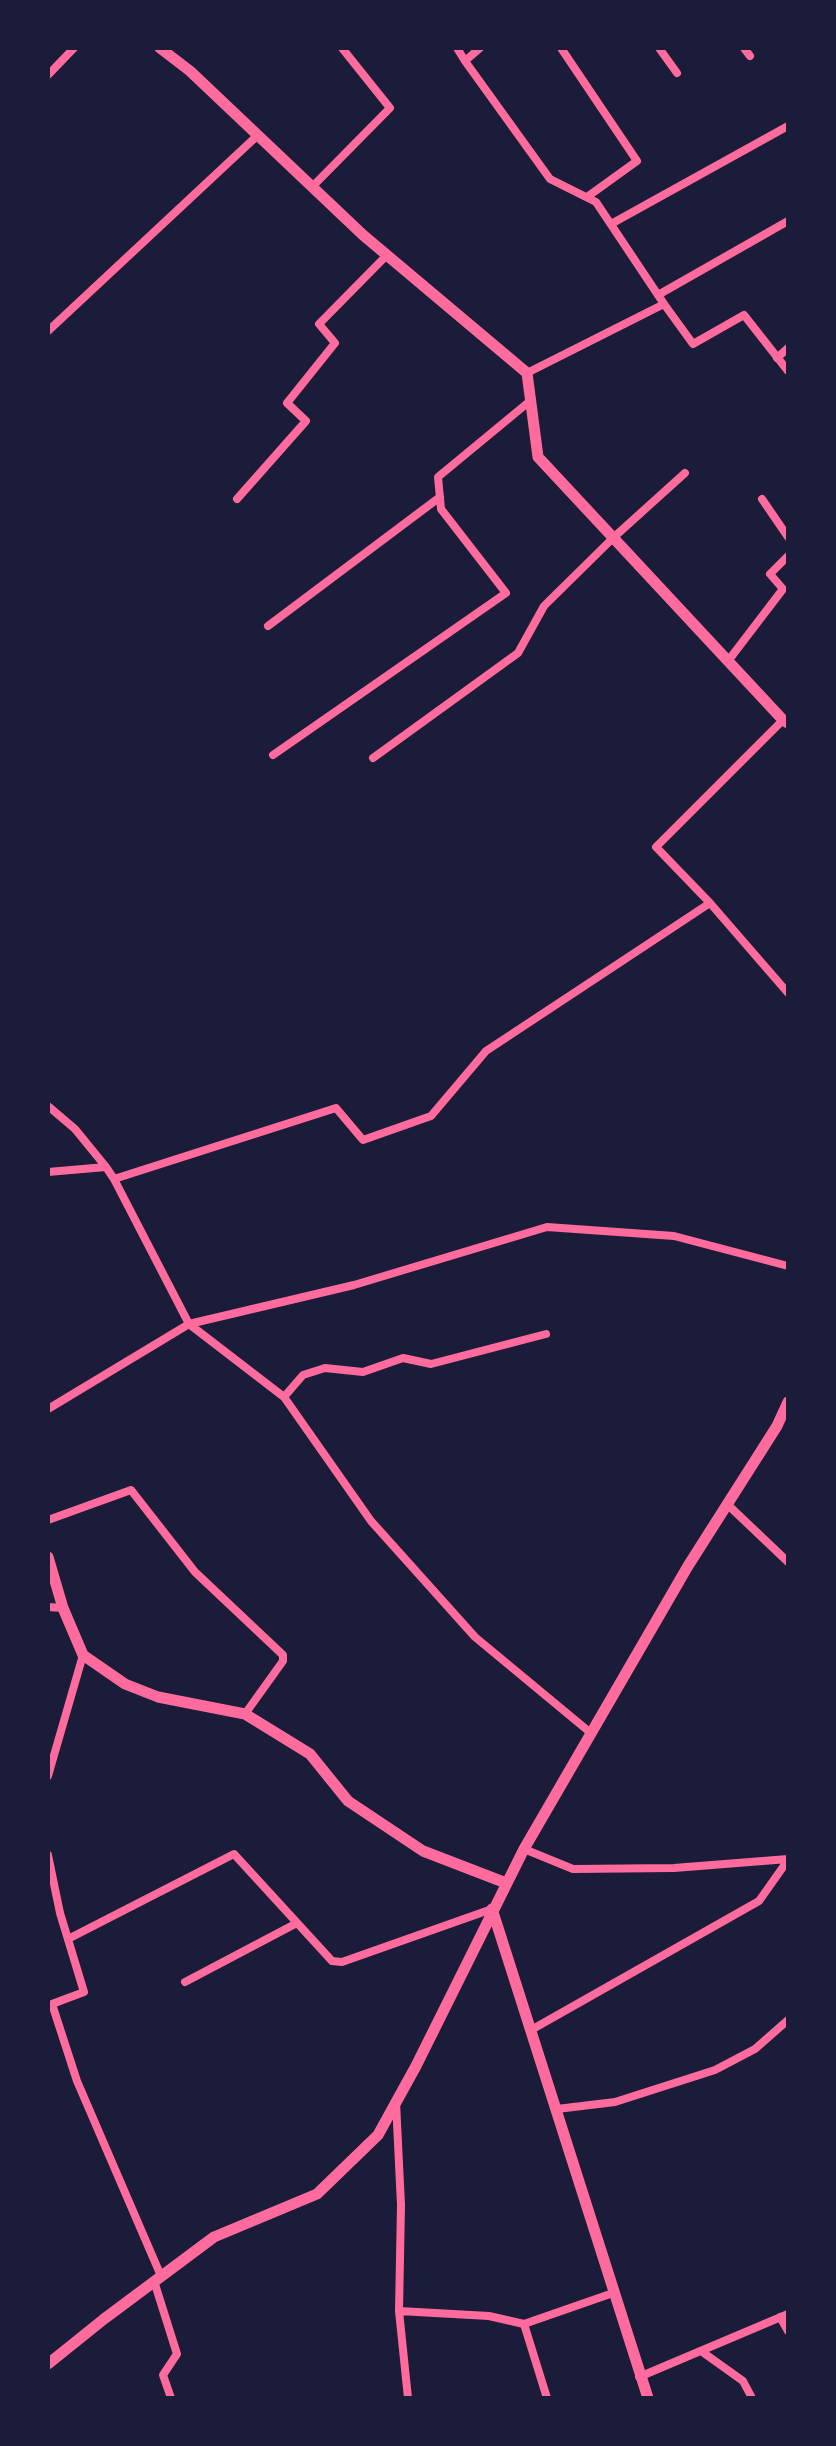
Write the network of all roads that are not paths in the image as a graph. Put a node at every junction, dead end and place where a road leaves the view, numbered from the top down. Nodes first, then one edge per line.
1 (74, 48) edge
2 (160, 48) edge
3 (342, 48) edge
4 (457, 48) edge
5 (480, 48) edge
6 (561, 48) edge
7 (659, 48) edge
8 (465, 61) junction
9 (677, 73) dead end
10 (48, 75) edge
11 (788, 126) edge
12 (258, 135) junction
13 (312, 187) junction
14 (587, 197) junction
15 (788, 221) edge
16 (611, 224) junction
17 (387, 255) junction
18 (658, 295) junction
19 (664, 304) junction
20 (48, 331) edge
21 (788, 348) edge
22 (777, 358) junction
23 (788, 371) edge
24 (527, 373) junction
25 (530, 401) junction
26 (685, 473) dead end
27 (440, 497) junction
28 (237, 499) dead end
29 (762, 499) dead end
30 (788, 537) edge
31 (613, 538) junction
32 (788, 556) edge
33 (268, 626) dead end
34 (728, 661) junction
35 (785, 721) edge
36 (273, 755) dead end
37 (373, 758) dead end
38 (710, 903) junction
39 (788, 993) edge
40 (48, 1106) edge
41 (106, 1167) junction
42 (48, 1172) edge
43 (114, 1179) junction
44 (788, 1266) edge
45 (189, 1324) junction
46 (546, 1334) dead end
47 (284, 1397) junction
48 (788, 1402) edge
49 (48, 1409) edge
50 (727, 1504) junction
51 (48, 1520) edge
52 (48, 1557) edge
53 (788, 1562) edge
54 (48, 1607) edge
55 (63, 1608) junction
56 (83, 1655) junction
57 (245, 1714) junction
58 (592, 1734) junction
59 (48, 1776) edge
60 (524, 1849) junction
61 (48, 1855) edge
62 (788, 1859) edge
63 (506, 1883) junction
64 (492, 1909) junction
65 (297, 1923) junction
66 (68, 1939) junction
67 (185, 1982) dead end
68 (788, 2020) edge
69 (531, 2030) junction
70 (396, 2101) junction
71 (557, 2109) junction
72 (158, 2279) junction
73 (613, 2293) junction
74 (399, 2311) junction
75 (784, 2316) edge
76 (524, 2324) junction
77 (788, 2331) edge
78 (701, 2351) junction
79 (48, 2364) edge
80 (639, 2377) junction
81 (171, 2398) edge
82 (408, 2398) edge
83 (547, 2398) edge
84 (648, 2398) edge
85 (752, 2398) edge

1 - 10 street
2 - 12 street
3 - 13 street
4 - 8 street
5 - 8 street
6 - 14 street
7 - 9 street
8 - 14 street
11 - 16 street
12 - 13 street
12 - 20 street
13 - 17 street
14 - 16 street
15 - 18 street
16 - 18 street
17 - 24 street
17 - 28 street
18 - 19 street
19 - 22 street
19 - 24 street
21 - 22 street
22 - 23 street
24 - 25 street
25 - 27 street
25 - 31 street
26 - 31 street
27 - 33 street
27 - 36 street
29 - 30 street
31 - 34 street
31 - 37 street
32 - 34 street
34 - 35 street
35 - 38 street
38 - 39 street
38 - 43 street
40 - 41 street
41 - 42 street
41 - 43 street
43 - 45 street
44 - 45 street
45 - 47 street
45 - 49 street
46 - 47 street
47 - 58 street
48 - 50 street
50 - 53 street
50 - 58 street
51 - 57 street
52 - 55 street
54 - 55 street
55 - 56 street
56 - 57 street
56 - 59 street
57 - 63 street
58 - 60 street
60 - 62 street
60 - 63 street
61 - 66 street
62 - 69 street
63 - 64 street
64 - 65 street
64 - 69 street
64 - 70 street
65 - 66 street
65 - 67 street
66 - 72 street
68 - 71 street
69 - 71 street
70 - 72 street
70 - 74 street
71 - 73 street
72 - 79 street
72 - 81 street
73 - 76 street
73 - 80 street
74 - 76 street
74 - 82 street
75 - 77 street
75 - 78 street
76 - 83 street
78 - 80 street
78 - 85 street
80 - 84 street

